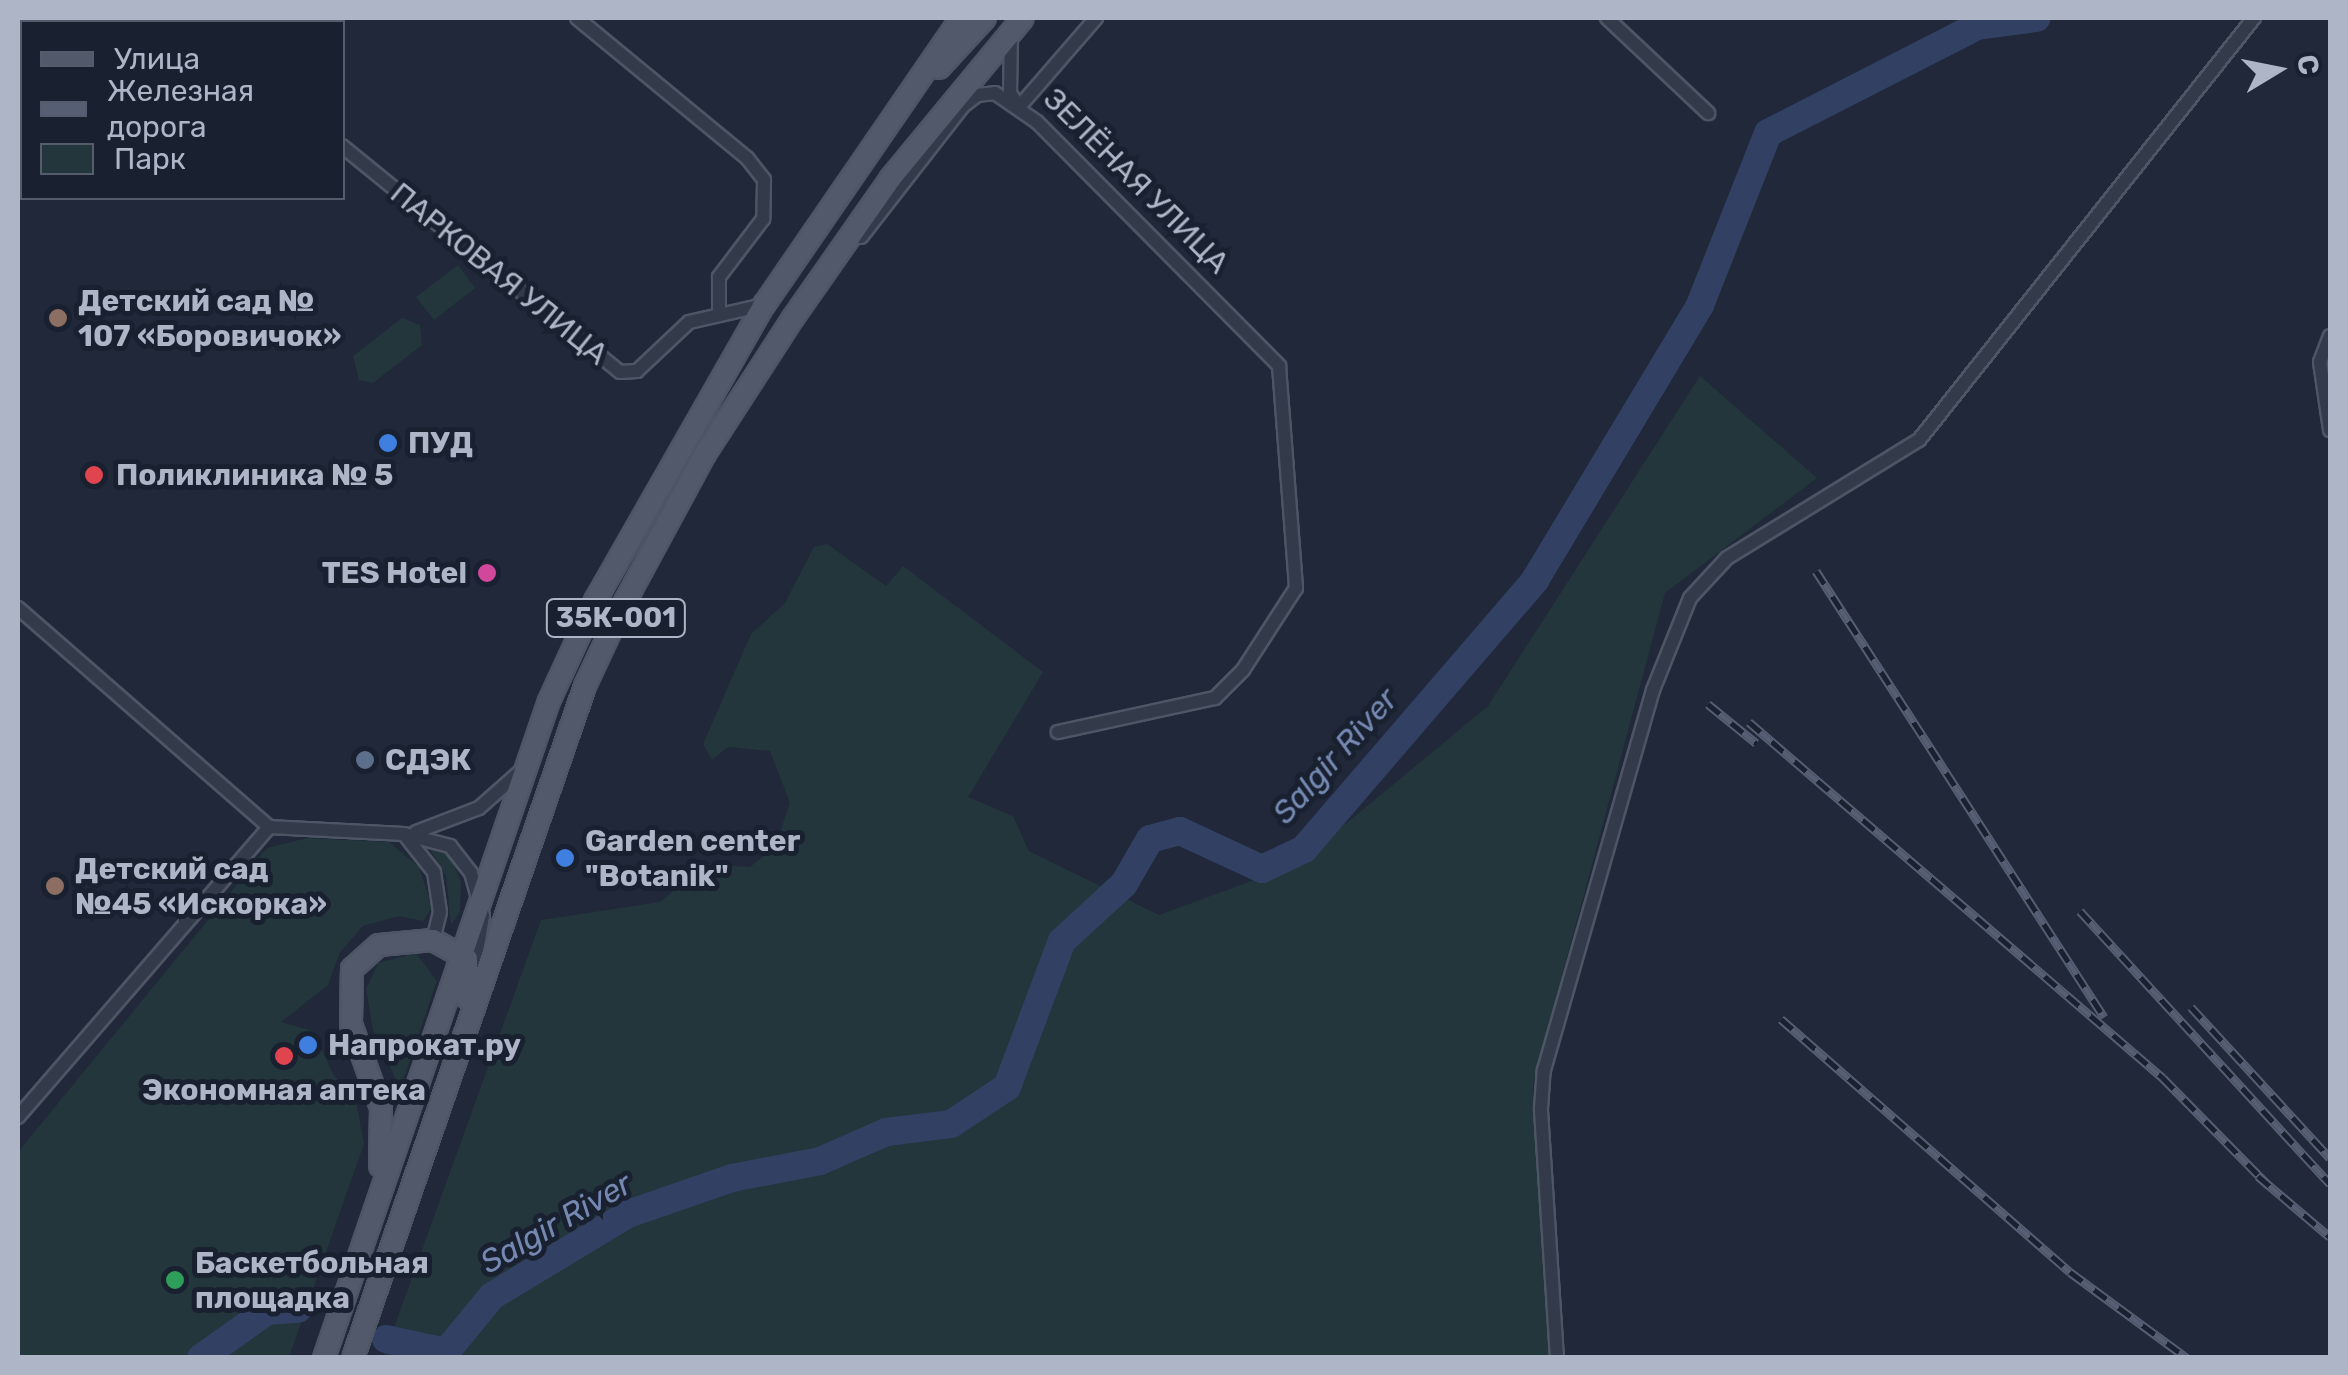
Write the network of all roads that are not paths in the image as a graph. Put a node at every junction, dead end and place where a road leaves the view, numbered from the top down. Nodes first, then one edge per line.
1 (577, 18) edge
2 (961, 18) edge
3 (985, 18) edge
4 (1096, 18) edge
5 (1606, 18) edge
6 (2254, 18) edge
7 (1017, 24) edge
8 (1013, 103) junction
9 (899, 112) junction
10 (1708, 113) dead end
11 (345, 148) edge
12 (764, 305) junction
13 (719, 315) junction
14 (792, 318) junction
15 (2330, 336) edge
16 (2330, 430) edge
17 (18, 608) edge
18 (1058, 732) dead end
19 (530, 763) junction
20 (269, 827) junction
21 (404, 834) junction
22 (480, 896) junction
23 (433, 940) junction
24 (461, 951) junction
25 (468, 994) junction
26 (439, 1106) junction
27 (18, 1117) edge
28 (378, 1198) junction
29 (324, 1358) edge
30 (354, 1358) edge
31 (1557, 1358) edge

1 - 13 street
2 - 9 main road
3 - 9 main road, 35К-001
4 - 8 street
5 - 10 street
6 - 31 street
7 - 8 street
7 - 14 main road, 35К-001
8 - 14 street, ЗЕЛЁНАЯ УЛИЦА
8 - 18 street, ЗЕЛЁНАЯ УЛИЦА
9 - 12 main road, 35К-001
11 - 13 street, ПАРКОВАЯ УЛИЦА
12 - 13 street, ПАРКОВАЯ УЛИЦА
12 - 19 main road, 35К-001
14 - 26 main road, 35К-001
15 - 16 street
17 - 20 street
19 - 21 street
19 - 22 main road, 35К-001
20 - 21 street
20 - 27 street
21 - 22 street
21 - 23 street
22 - 24 main road, 35К-001
22 - 25 street
23 - 24 main road
23 - 28 main road
24 - 25 main road
24 - 28 main road, 35К-001
25 - 26 main road
26 - 30 main road, 35К-001
28 - 29 main road, 35К-001

